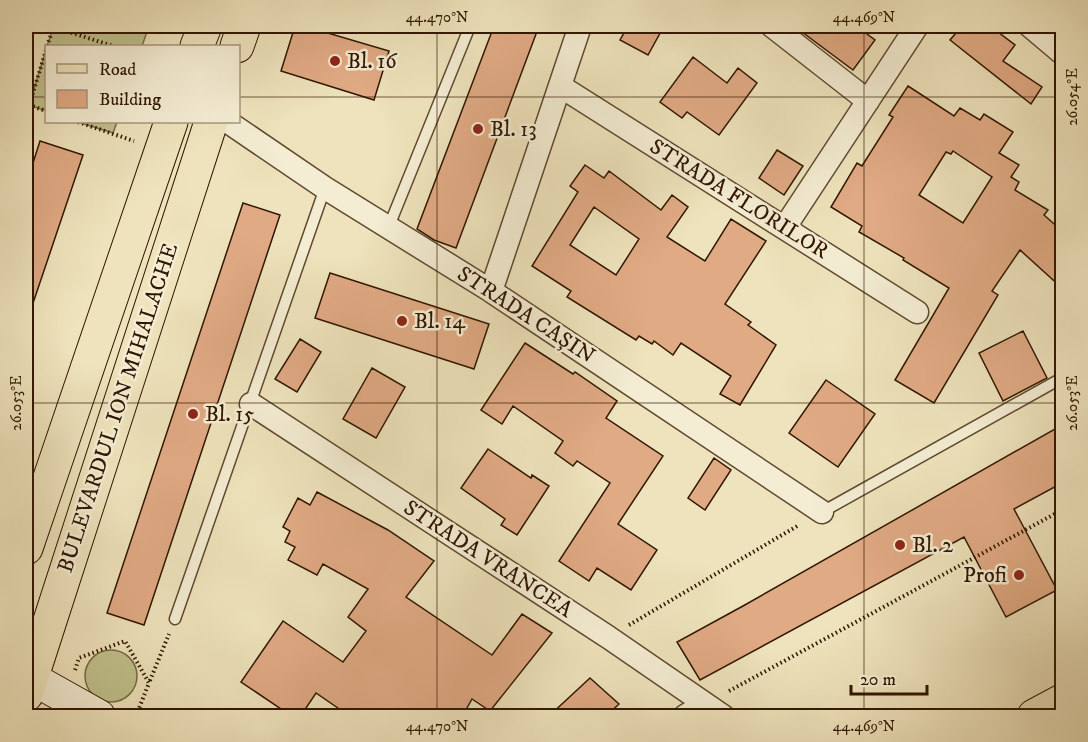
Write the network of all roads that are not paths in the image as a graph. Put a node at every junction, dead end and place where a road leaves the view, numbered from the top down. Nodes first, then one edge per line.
1 (205, 26) edge
2 (244, 26) edge
3 (470, 26) edge
4 (580, 26) edge
5 (772, 26) edge
6 (917, 26) edge
7 (1030, 26) edge
8 (198, 45) edge
9 (237, 45) edge
10 (1062, 53) edge
11 (560, 86) junction
12 (868, 101) junction
13 (171, 123) edge
14 (211, 123) edge
15 (229, 123) edge
16 (326, 188) junction
17 (389, 226) junction
18 (785, 227) junction
19 (491, 291) junction
20 (917, 312) dead end
21 (1062, 378) edge
22 (251, 405) junction
23 (822, 512) joint
24 (26, 548) edge
25 (176, 619) road end
26 (27, 683) edge
27 (1062, 701) edge
28 (714, 710) edge
29 (99, 717) edge
30 (685, 717) edge
31 (1034, 717) edge

1 - 8 main road
2 - 9 main road
3 - 17 lane
4 - 11 street
5 - 12 street
6 - 12 street
7 - 10 street
11 - 18 street, STRADA FLORILOR
11 - 19 street
12 - 18 street
13 - 24 main road, BULEVARDUL ION MIHALACHE
14 - 26 main road, BULEVARDUL ION MIHALACHE
15 - 16 street, STRADA CAȘIN
16 - 17 street, STRADA CAȘIN
16 - 22 lane
17 - 19 street, STRADA CAȘIN
18 - 20 street, STRADA FLORILOR
19 - 23 street, STRADA CAȘIN
21 - 23 lane
22 - 25 lane
22 - 28 street, STRADA VRANCEA
26 - 29 street
27 - 31 main road
28 - 30 street

